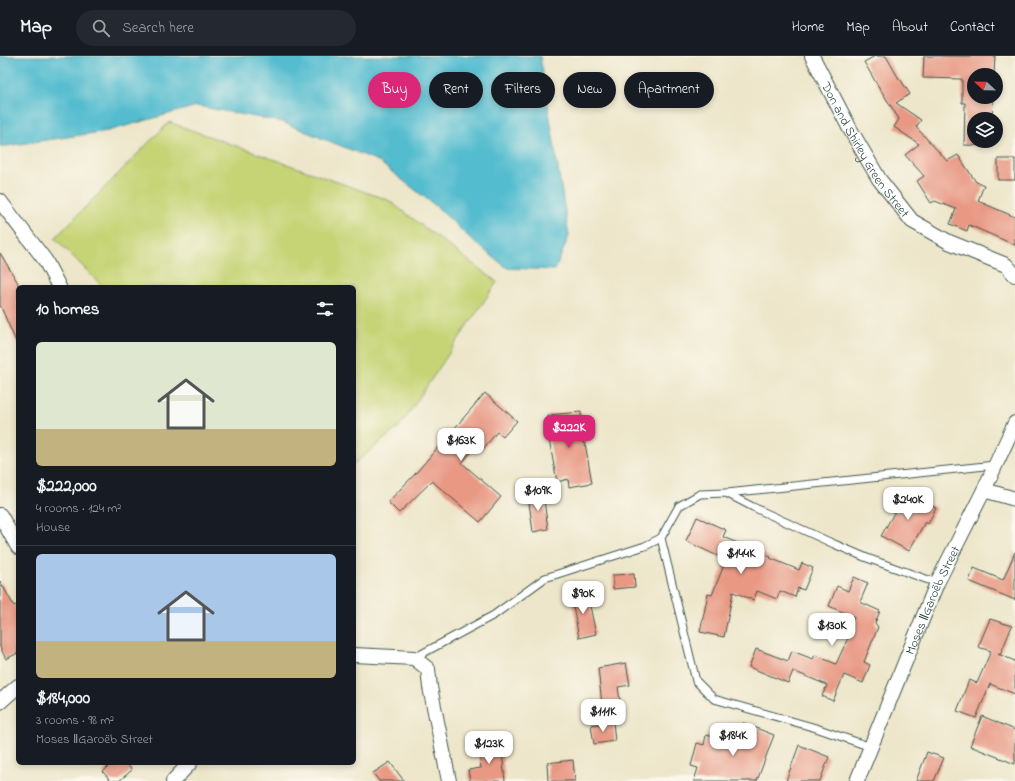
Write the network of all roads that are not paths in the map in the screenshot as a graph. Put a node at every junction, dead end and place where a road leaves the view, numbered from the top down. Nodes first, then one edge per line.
1 (812, 56) edge
2 (0, 201) edge
3 (1015, 275) edge
4 (58, 285) edge
5 (1015, 423) edge
6 (995, 465) junction
7 (984, 490) junction
8 (726, 493) junction
9 (1015, 499) edge
10 (0, 515) edge
11 (661, 538) junction
12 (16, 543) edge
13 (937, 583) junction
14 (356, 656) edge
15 (414, 658) junction
16 (16, 688) edge
17 (0, 702) edge
18 (871, 747) junction
19 (188, 765) edge
20 (173, 781) edge
21 (449, 781) edge
22 (857, 781) edge

1 - 3 street, Don and Shirley Green Street
2 - 4 street
5 - 6 street, Moses ǁGaroëb Street
6 - 7 street, Moses ǁGaroëb Street
6 - 8 lane
7 - 9 street
7 - 13 street, Moses ǁGaroëb Street
8 - 11 lane
8 - 13 lane
10 - 12 street
11 - 15 lane
11 - 18 lane
13 - 18 street, Moses ǁGaroëb Street
14 - 15 street
15 - 21 street
16 - 17 street
18 - 22 street, Moses ǁGaroëb Street
19 - 20 street

